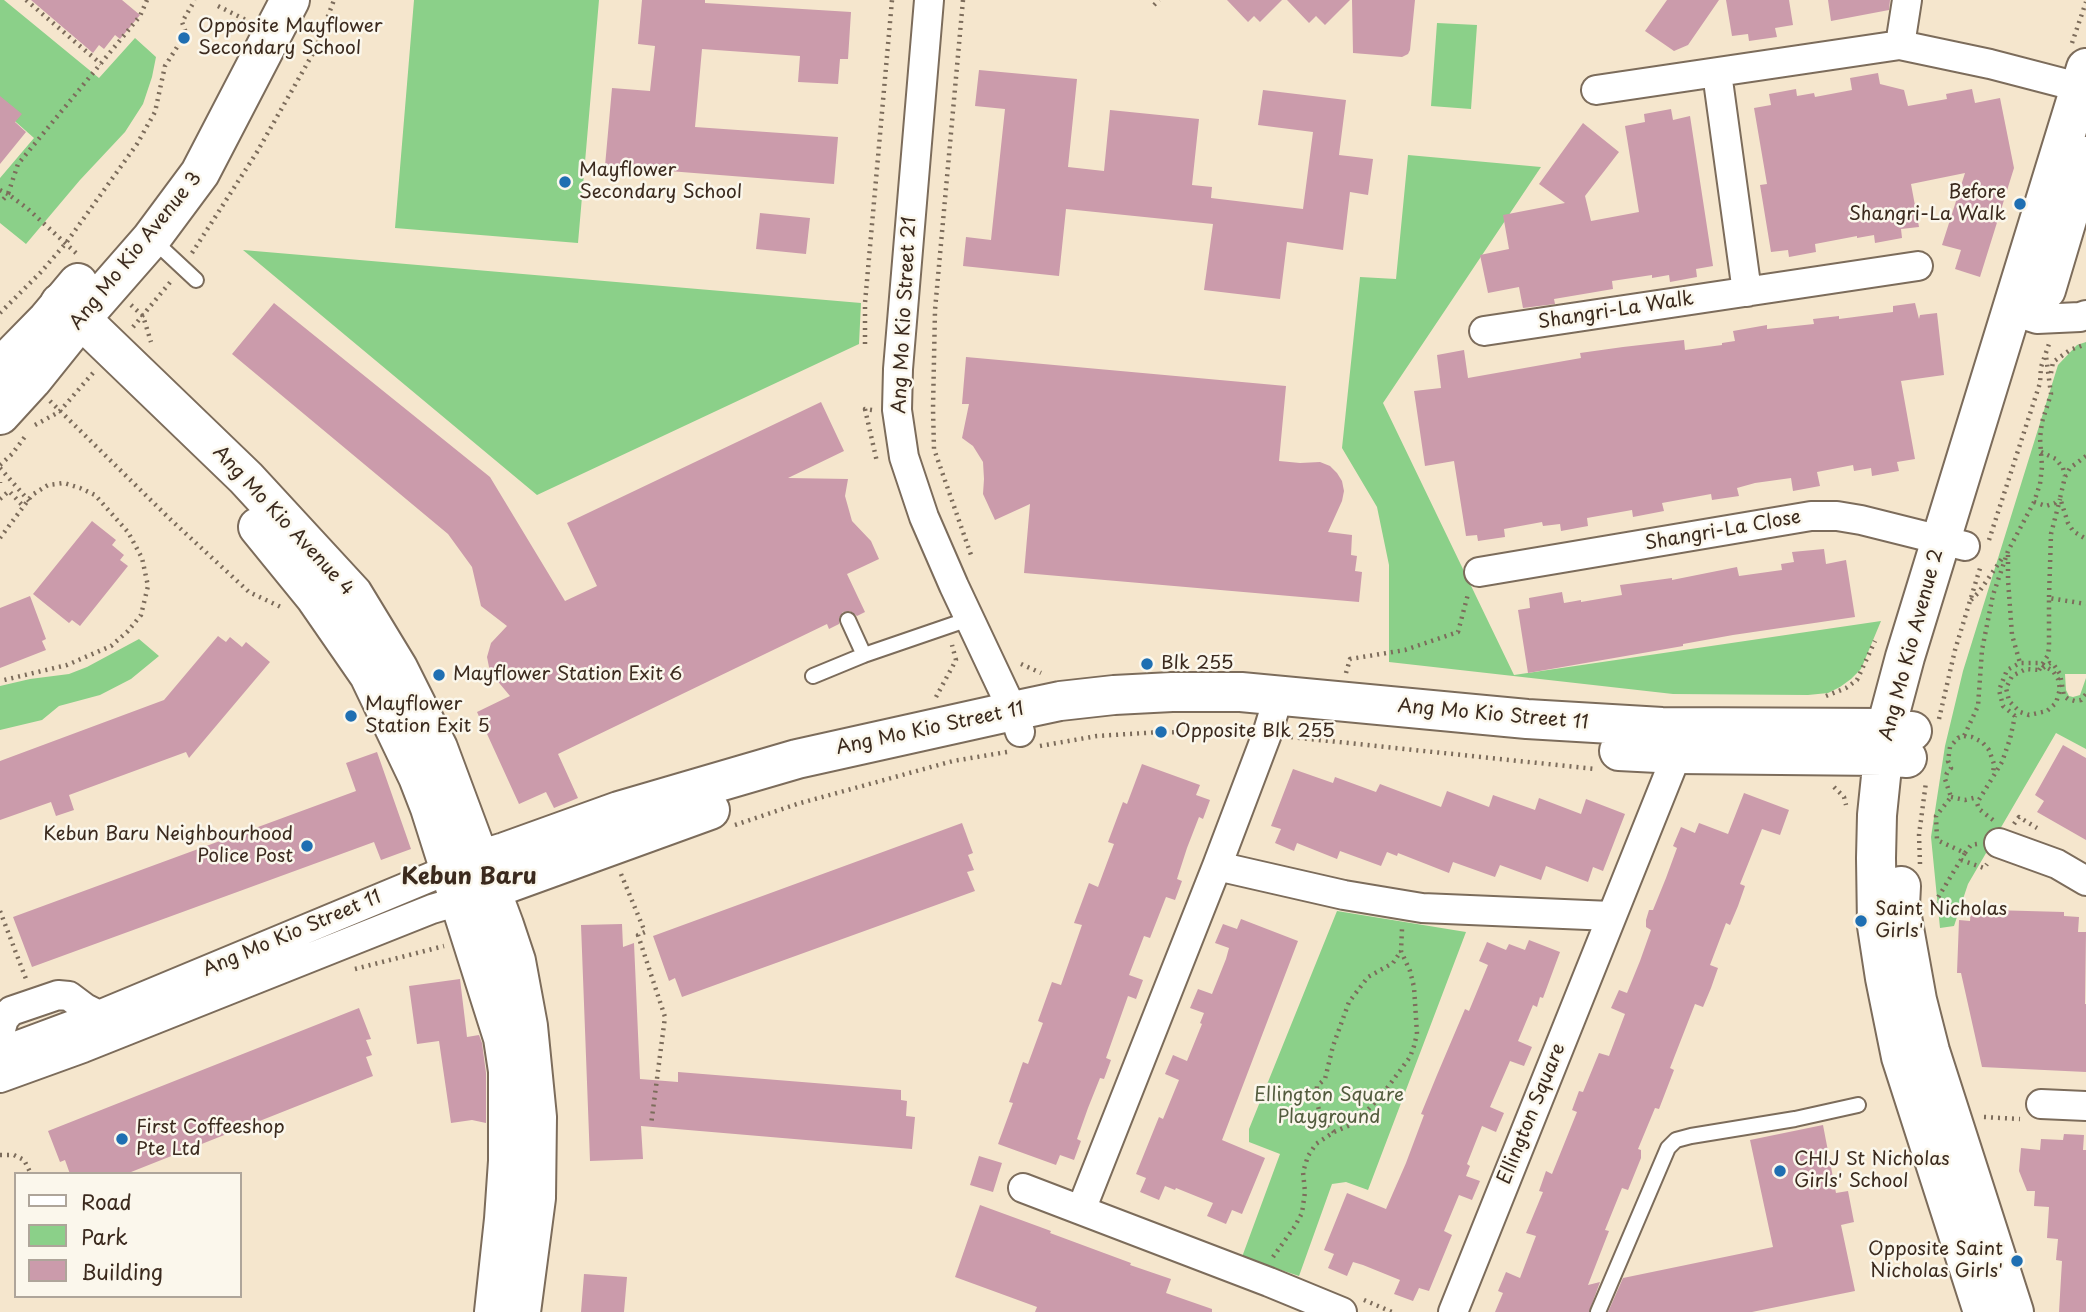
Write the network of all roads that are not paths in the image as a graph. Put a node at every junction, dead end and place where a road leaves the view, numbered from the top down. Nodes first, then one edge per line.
1 (290, 0) edge
2 (929, 0) edge
3 (1907, 0) edge
4 (260, 12) edge
5 (1900, 45) junction
6 (2081, 72) edge
7 (1717, 73) junction
8 (1596, 90) dead end
9 (2086, 156) edge
10 (151, 239) junction
11 (1918, 266) dead end
12 (195, 280) dead end
13 (1747, 292) junction
14 (64, 320) junction
15 (2048, 324) edge
16 (1484, 331) dead end
17 (0, 369) edge
18 (0, 415) edge
19 (1969, 548) junction
20 (1479, 572) road end
21 (848, 620) dead end
22 (958, 623) junction
23 (864, 654) junction
24 (813, 676) dead end
25 (1273, 717) junction
26 (1021, 735) junction
27 (1679, 741) junction
28 (1909, 744) junction
29 (1992, 838) road end
30 (1217, 866) junction
31 (469, 880) junction
32 (2086, 881) edge
33 (1611, 916) junction
34 (99, 1015) junction
35 (0, 1033) edge
36 (0, 1041) edge
37 (0, 1051) edge
38 (0, 1078) edge
39 (2041, 1104) road end
40 (1858, 1105) dead end
41 (2086, 1105) edge
42 (1023, 1188) dead end
43 (1081, 1210) junction
44 (494, 1312) edge
45 (521, 1312) edge
46 (1342, 1312) edge
47 (1453, 1312) edge
48 (1598, 1312) edge
49 (1983, 1312) edge
50 (2014, 1312) edge

1 - 10 main road, Ang Mo Kio Avenue 3
2 - 22 street, Ang Mo Kio Street 21
3 - 5 street
4 - 14 main road, Ang Mo Kio Avenue 3
5 - 6 street
5 - 7 street
6 - 15 main road, Ang Mo Kio Avenue 2
7 - 8 street
7 - 13 street
9 - 15 main road, Ang Mo Kio Avenue 2
10 - 12 lane
10 - 14 main road, Ang Mo Kio Avenue 3
11 - 13 street, Shangri-La Walk
13 - 16 street, Shangri-La Walk
14 - 17 main road, Ang Mo Kio Avenue 3
14 - 18 main road, Ang Mo Kio Avenue 3
14 - 31 main road, Ang Mo Kio Avenue 4
15 - 19 main road, Ang Mo Kio Avenue 2
19 - 20 street, Shangri-La Close
19 - 28 main road, Ang Mo Kio Avenue 2
21 - 23 lane
22 - 23 lane
22 - 26 street, Ang Mo Kio Street 21
23 - 24 lane
25 - 26 main road, Ang Mo Kio Street 11
25 - 27 main road, Ang Mo Kio Street 11
25 - 30 street
26 - 31 main road, Ang Mo Kio Street 11
27 - 28 main road, Ang Mo Kio Street 11
27 - 33 street, Ellington Square
28 - 49 main road, Ang Mo Kio Avenue 2
28 - 50 main road, Ang Mo Kio Avenue 2
29 - 32 street
30 - 33 street
30 - 43 street
31 - 34 street, Ang Mo Kio Street 11
31 - 38 street, Ang Mo Kio Street 11
31 - 44 main road, Ang Mo Kio Avenue 4
31 - 45 main road, Ang Mo Kio Avenue 4
33 - 47 street, Ellington Square
34 - 35 street
34 - 37 street, Ang Mo Kio Street 11
36 - 37 street
39 - 41 street
40 - 48 lane
42 - 43 street
43 - 46 street

